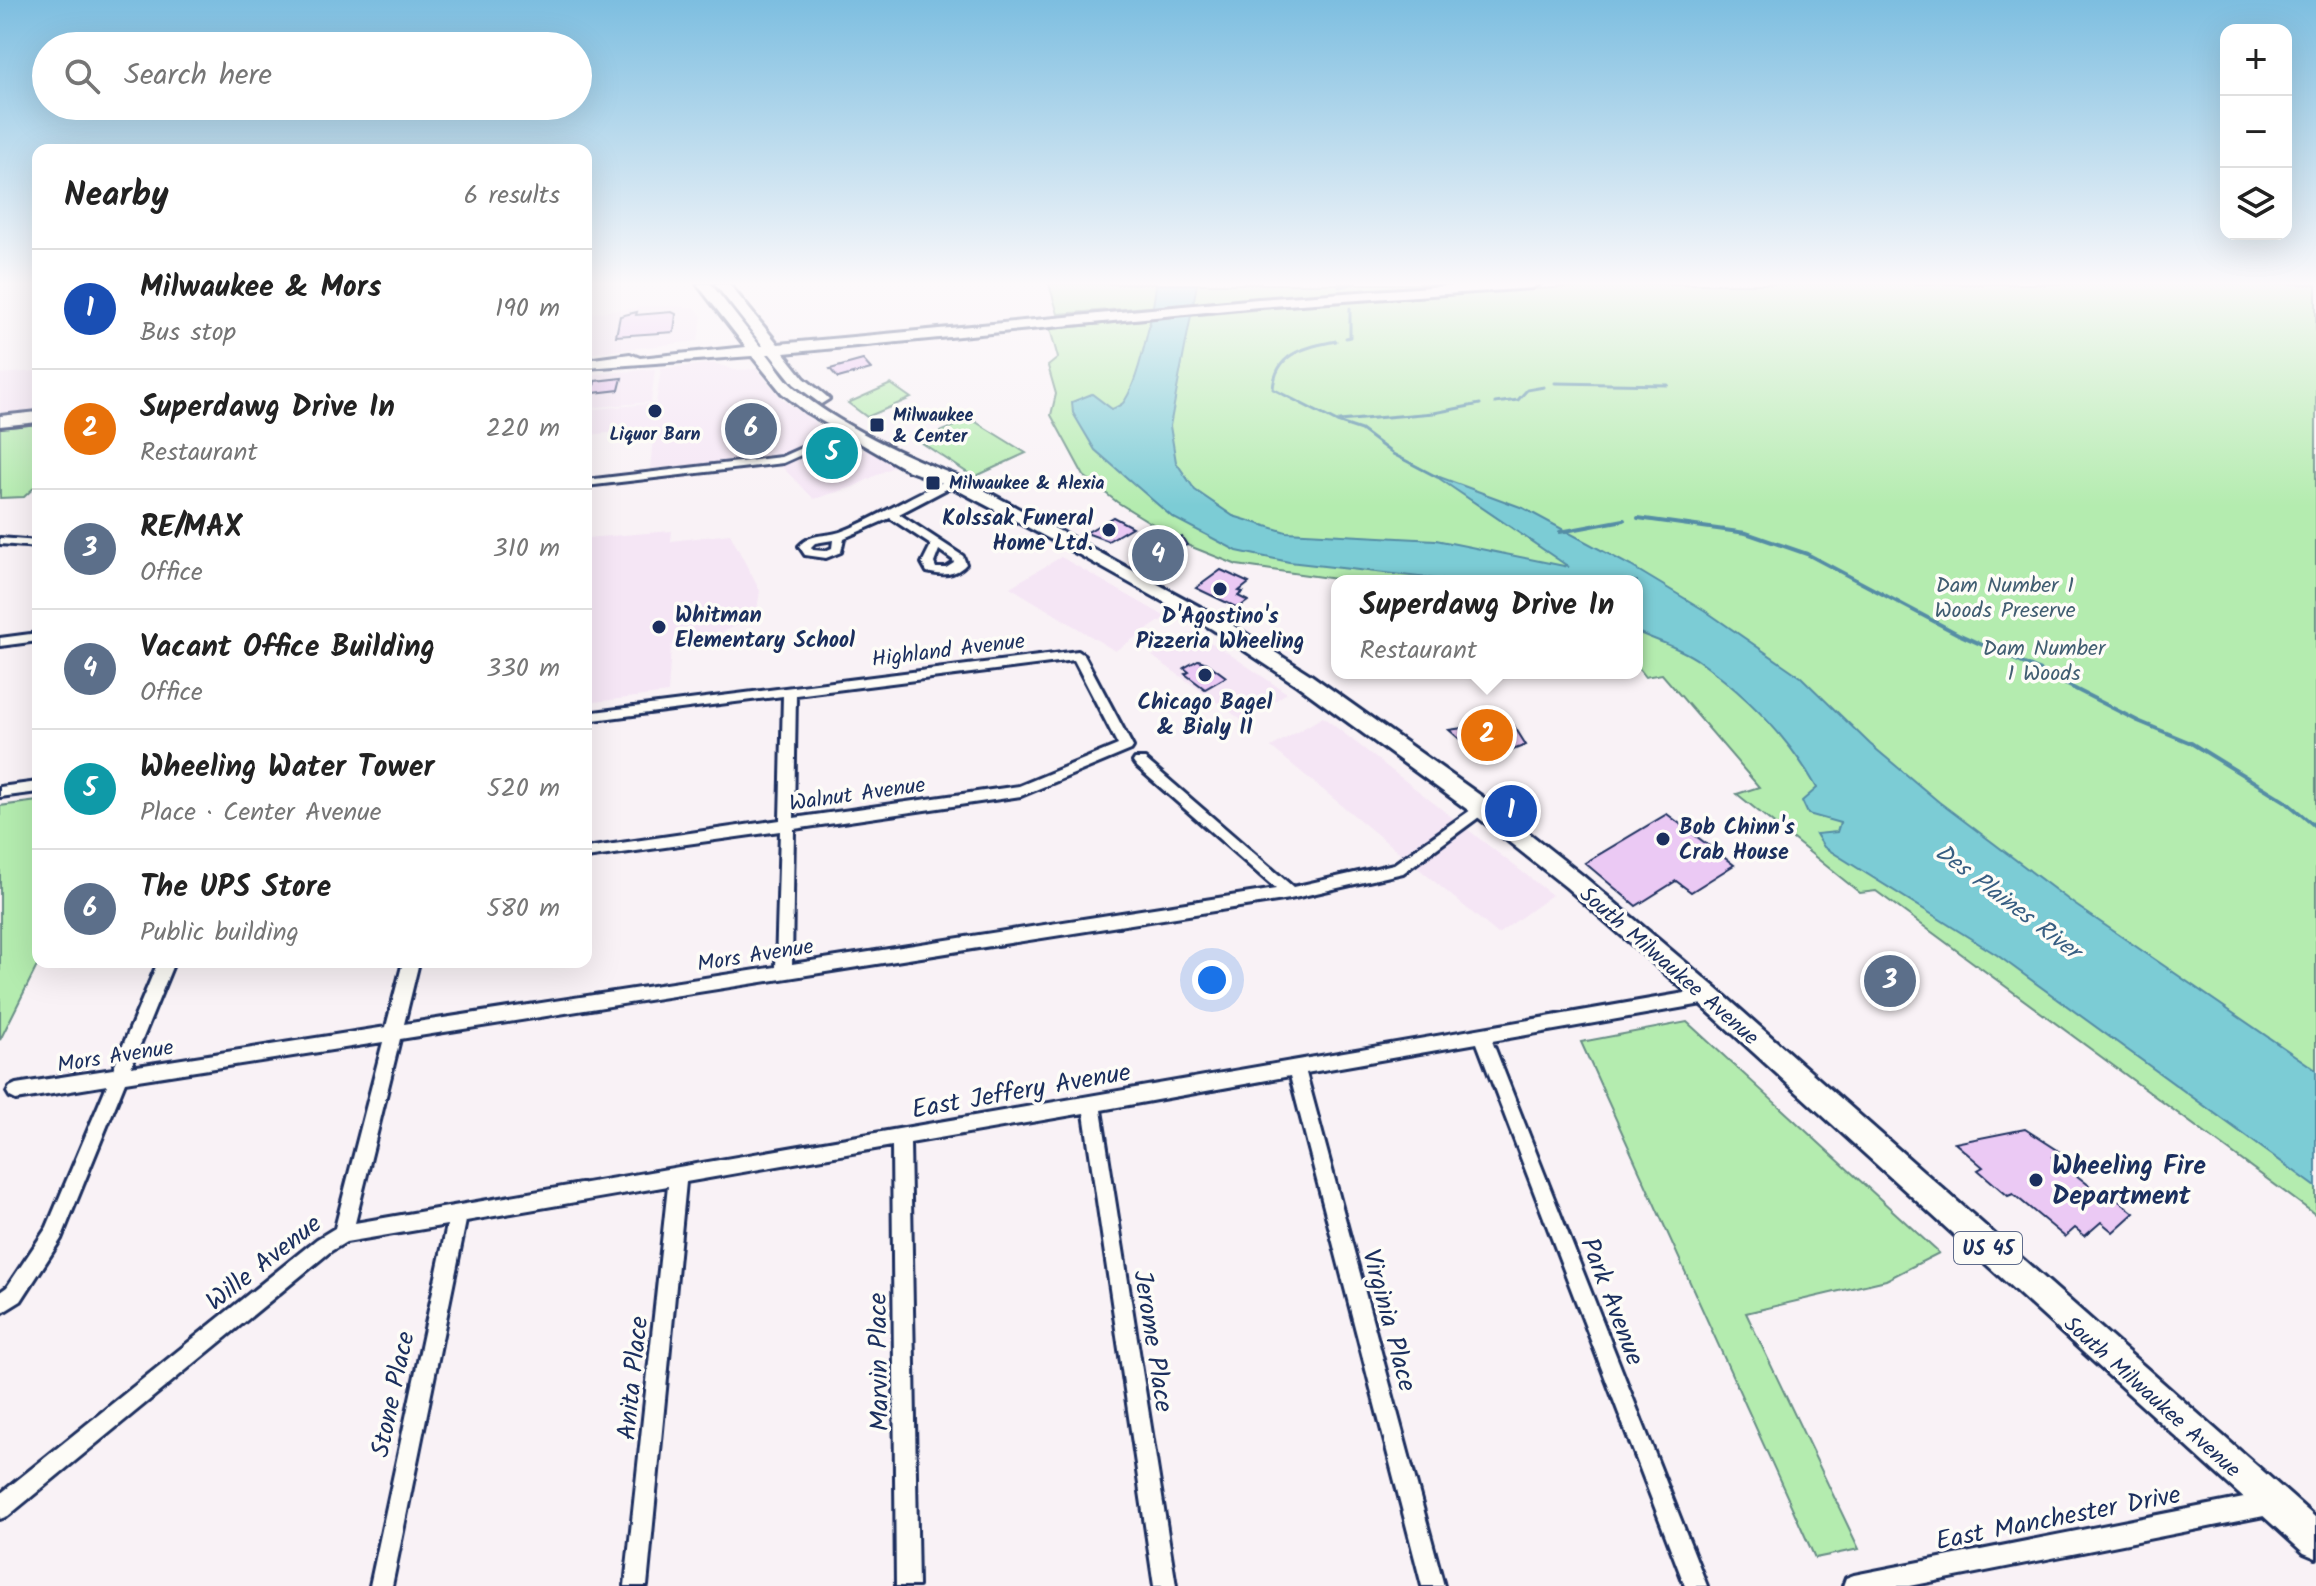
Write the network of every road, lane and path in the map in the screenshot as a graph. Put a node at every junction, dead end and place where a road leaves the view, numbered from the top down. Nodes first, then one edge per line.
1 (672, 358) edge
2 (761, 358) edge
3 (783, 358) edge
4 (801, 358) edge
5 (592, 363) edge
6 (822, 400) junction
7 (32, 418) edge
8 (0, 421) edge
9 (848, 430) junction
10 (954, 481) junction
11 (592, 482) edge
12 (891, 514) junction
13 (839, 536) dead end
14 (0, 541) edge
15 (937, 543) junction
16 (32, 544) edge
17 (32, 638) edge
18 (0, 642) edge
19 (790, 692) junction
20 (592, 716) edge
21 (1126, 747) joint
22 (1140, 762) dead end
23 (32, 788) edge
24 (0, 792) edge
25 (1483, 809) junction
26 (788, 825) junction
27 (592, 852) edge
28 (1290, 893) junction
29 (164, 968) edge
30 (410, 968) edge
31 (784, 972) junction
32 (1708, 996) junction
33 (394, 1033) junction
34 (1482, 1036) junction
35 (1296, 1068) junction
36 (119, 1076) junction
37 (16, 1092) dead end
38 (1091, 1104) junction
39 (901, 1137) junction
40 (678, 1176) junction
41 (458, 1214) junction
42 (343, 1234) junction
43 (0, 1304) edge
44 (2273, 1504) junction
45 (0, 1508) edge
46 (2316, 1541) edge
47 (381, 1586) edge
48 (636, 1586) edge
49 (907, 1586) edge
50 (1165, 1586) edge
51 (1433, 1586) edge
52 (1696, 1586) edge
53 (1854, 1586) edge

1 - 5 main road
2 - 9 main road, South Milwaukee Avenue / US 45
3 - 6 main road, South Milwaukee Avenue / US 45
4 - 6 main road
6 - 10 main road, South Milwaukee Avenue / US 45
7 - 8 main road
9 - 10 main road, South Milwaukee Avenue / US 45
9 - 11 street
10 - 12 street
10 - 25 main road, South Milwaukee Avenue / US 45
12 - 13 street
12 - 15 street
14 - 16 street
15 - 15 street
17 - 18 street
19 - 20 street, Highland Avenue
19 - 21 street, Highland Avenue
19 - 26 street
21 - 26 street, Walnut Avenue
22 - 28 street
23 - 24 street
25 - 28 street, Mors Avenue
25 - 32 main road, South Milwaukee Avenue / US 45
26 - 27 street, Walnut Avenue
26 - 31 street
28 - 31 street, Mors Avenue
29 - 36 street
30 - 33 street, Wille Avenue
31 - 33 street, Mors Avenue
32 - 34 street, East Jeffery Avenue
32 - 44 main road, South Milwaukee Avenue / US 45
33 - 36 street, Mors Avenue
33 - 42 street, Wille Avenue
34 - 35 street, East Jeffery Avenue
34 - 52 street, Park Avenue
35 - 38 street, East Jeffery Avenue
35 - 51 street, Virginia Place
36 - 37 street, Mors Avenue
36 - 43 street
38 - 39 street, East Jeffery Avenue
38 - 50 street, Jerome Place
39 - 40 street, East Jeffery Avenue
39 - 49 street, Marvin Place
40 - 41 street, East Jeffery Avenue
40 - 48 street, Anita Place
41 - 42 street, East Jeffery Avenue
41 - 47 street, Stone Place
42 - 45 street, Wille Avenue
44 - 46 main road, South Milwaukee Avenue / US 45
44 - 53 street, East Manchester Drive

